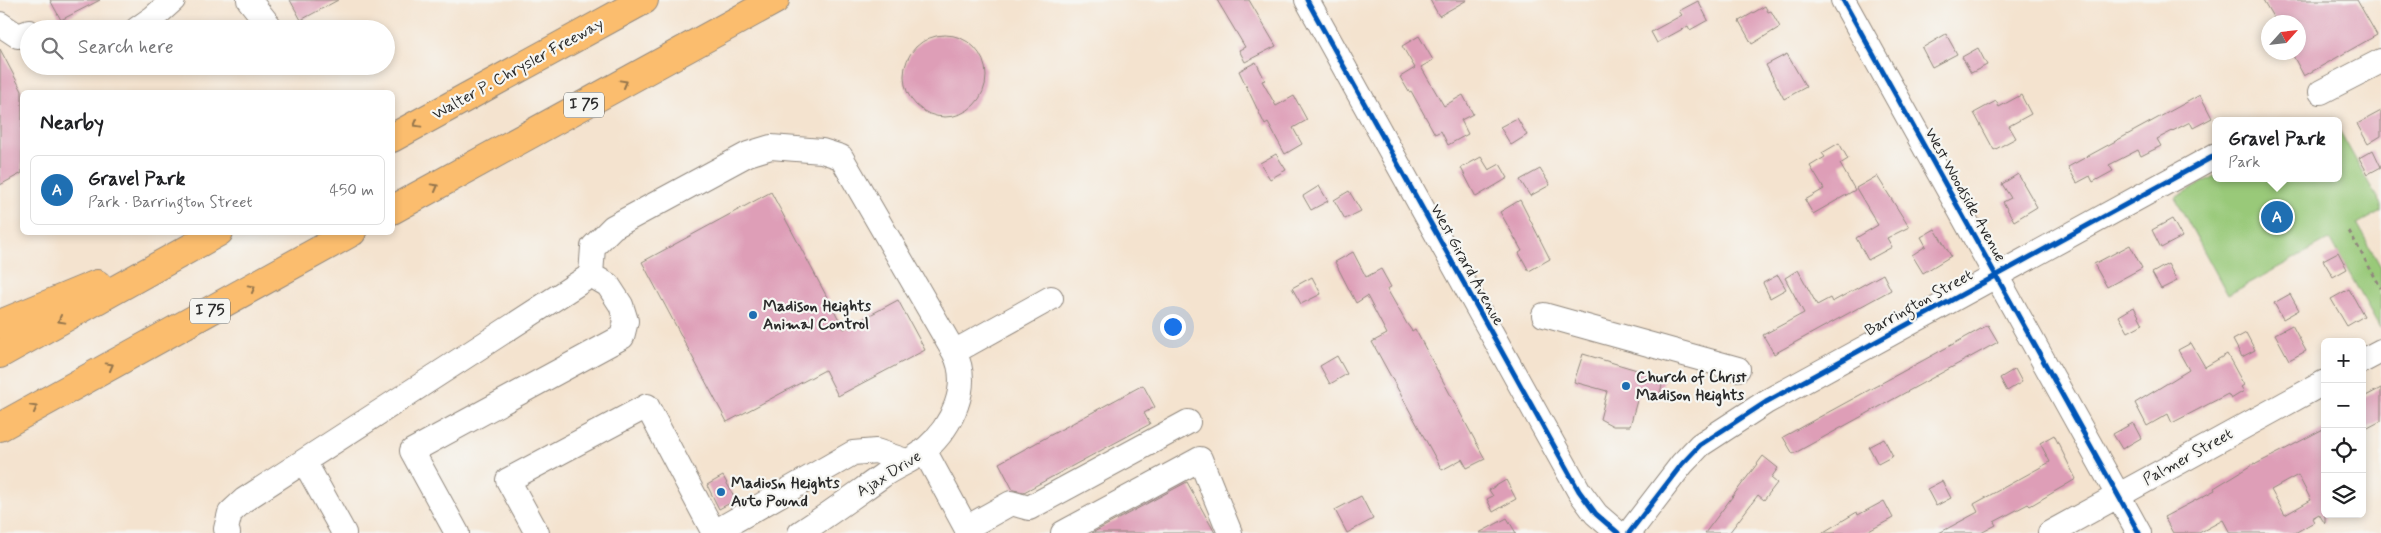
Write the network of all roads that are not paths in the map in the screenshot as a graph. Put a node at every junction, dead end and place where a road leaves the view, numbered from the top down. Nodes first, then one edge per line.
1 (173, 0) edge
2 (249, 0) edge
3 (644, 0) edge
4 (775, 0) edge
5 (1306, 0) edge
6 (1843, 0) edge
7 (150, 20) edge
8 (265, 20) edge
9 (0, 24) edge
10 (20, 35) edge
11 (2381, 61) edge
12 (2321, 92) dead end
13 (395, 136) edge
14 (2212, 157) edge
15 (395, 208) edge
16 (347, 235) edge
17 (207, 239) edge
18 (591, 275) junction
19 (1996, 275) junction
20 (1051, 298) dead end
21 (1544, 315) dead end
22 (0, 324) edge
23 (2381, 351) edge
24 (954, 352) junction
25 (0, 354) edge
26 (2366, 359) edge
27 (1738, 368) dead end
28 (2323, 383) edge
29 (1188, 422) dead end
30 (0, 427) edge
31 (915, 456) junction
32 (304, 461) junction
33 (2118, 496) junction
34 (968, 530) edge
35 (228, 533) edge
36 (344, 533) edge
37 (457, 533) edge
38 (536, 533) edge
39 (713, 533) edge
40 (800, 533) edge
41 (1063, 533) edge
42 (1230, 533) edge
43 (1618, 533) edge
44 (1629, 533) edge
45 (2050, 533) edge
46 (2139, 533) edge

1 - 7 street
2 - 8 street
3 -> 13 highway, Walter P. Chrysler Freeway
15 -> 4 highway, I 75
5 - 43 street, West Girard Avenue
6 - 19 street, West Woodside Avenue
9 - 10 street
11 - 12 street
14 - 19 street, Barrington Street
30 -> 16 highway, I 75
17 - 22 highway
17 -> 25 highway
18 - 24 street
18 - 32 street
18 - 37 street
19 - 33 street, West Woodside Avenue
19 - 44 street, Barrington Street
20 - 24 street
21 - 27 street
23 - 26 street
24 - 31 street
28 - 33 street, Palmer Street
29 - 34 street
31 - 34 street, Ajax Drive
31 - 39 street
31 - 40 street, Ajax Drive
32 - 35 street
32 - 36 street
33 - 45 street, Palmer Street
33 - 46 street, West Woodside Avenue
38 - 39 street
41 - 42 street

